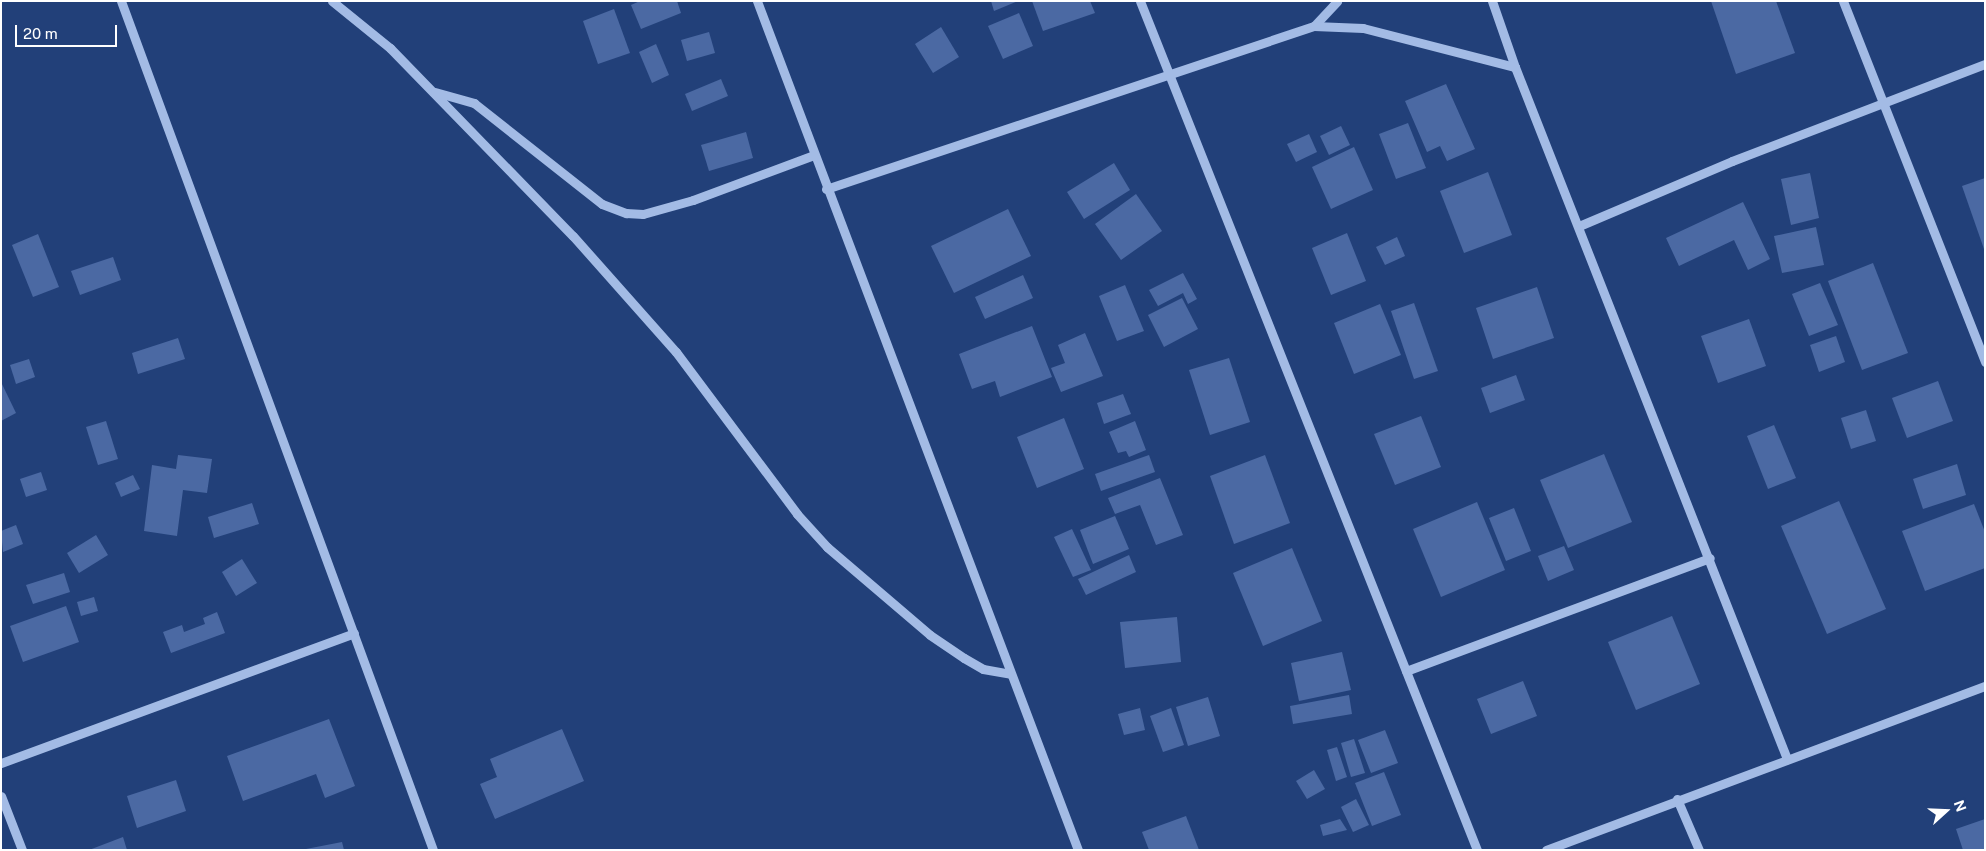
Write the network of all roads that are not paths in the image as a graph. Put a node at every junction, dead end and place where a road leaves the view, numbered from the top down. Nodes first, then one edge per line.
1 (121, 1) edge
2 (332, 1) edge
3 (757, 1) edge
4 (1140, 1) edge
5 (1337, 1) edge
6 (1492, 1) edge
7 (1843, 1) edge
8 (1314, 26) junction
9 (1985, 64) edge
10 (1514, 67) junction
11 (1170, 74) junction
12 (435, 92) junction
13 (1882, 103) junction
14 (814, 155) junction
15 (826, 189) junction
16 (1579, 226) junction
17 (1985, 362) edge
18 (1710, 558) junction
19 (354, 633) junction
20 (1406, 671) junction
21 (1011, 674) junction
22 (1985, 686) edge
23 (1787, 759) junction
24 (1, 763) edge
25 (1, 796) edge
26 (1677, 799) junction
27 (22, 850) edge
28 (433, 850) edge
29 (1078, 850) edge
30 (1477, 850) edge
31 (1546, 850) edge
32 (1699, 850) edge

1 - 19 street
2 - 12 street
3 - 14 street
4 - 11 street
5 - 8 street
6 - 10 street
7 - 13 street
8 - 10 street
8 - 11 street
9 - 13 street
10 - 16 street
11 - 15 street
11 - 20 street
12 - 14 street
12 - 21 street
13 - 16 street
13 - 17 street
14 - 15 street
15 - 21 street
16 - 18 street
18 - 20 street
18 - 23 street
19 - 24 street
19 - 28 street
20 - 30 street
21 - 29 street
22 - 23 street
23 - 26 street
25 - 27 street
26 - 31 street
26 - 32 street

